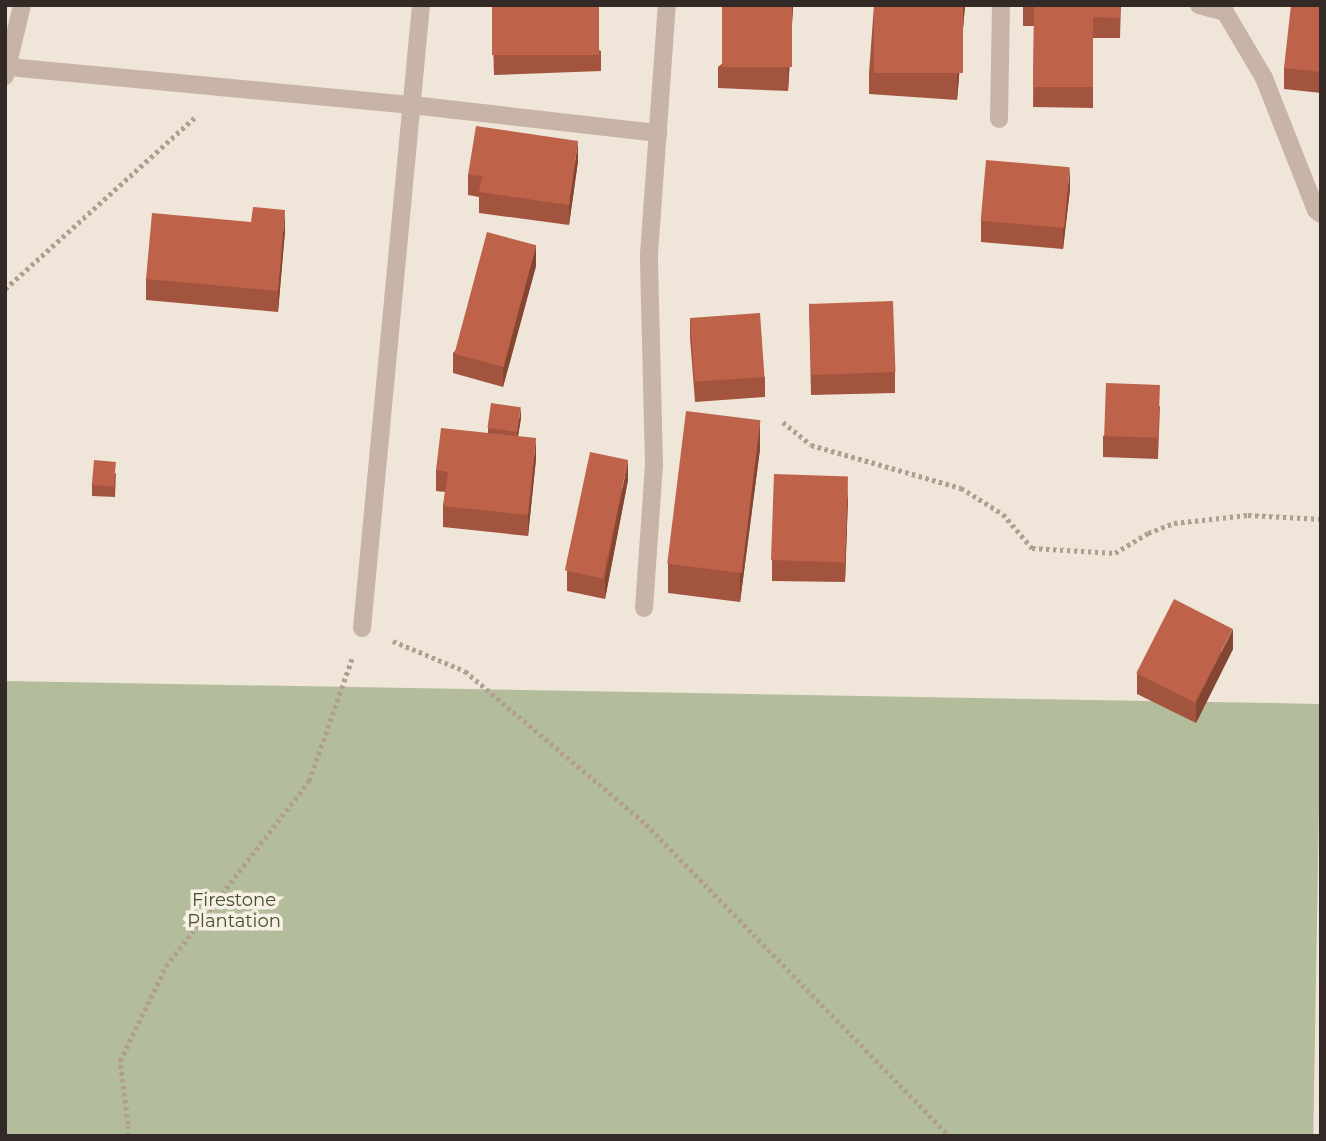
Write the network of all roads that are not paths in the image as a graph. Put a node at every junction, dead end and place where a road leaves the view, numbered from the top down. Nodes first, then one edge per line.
1 (22, 5) edge
2 (421, 5) edge
3 (667, 5) edge
4 (1001, 5) edge
5 (1199, 5) edge
6 (7, 72) edge
7 (412, 105) junction
8 (999, 119) dead end
9 (658, 133) junction
10 (1321, 214) edge
11 (644, 608) dead end
12 (362, 628) road end

1 - 6 street
2 - 7 street
3 - 9 street
4 - 8 street
5 - 10 street
6 - 7 street
7 - 9 street
7 - 12 street
9 - 11 street

